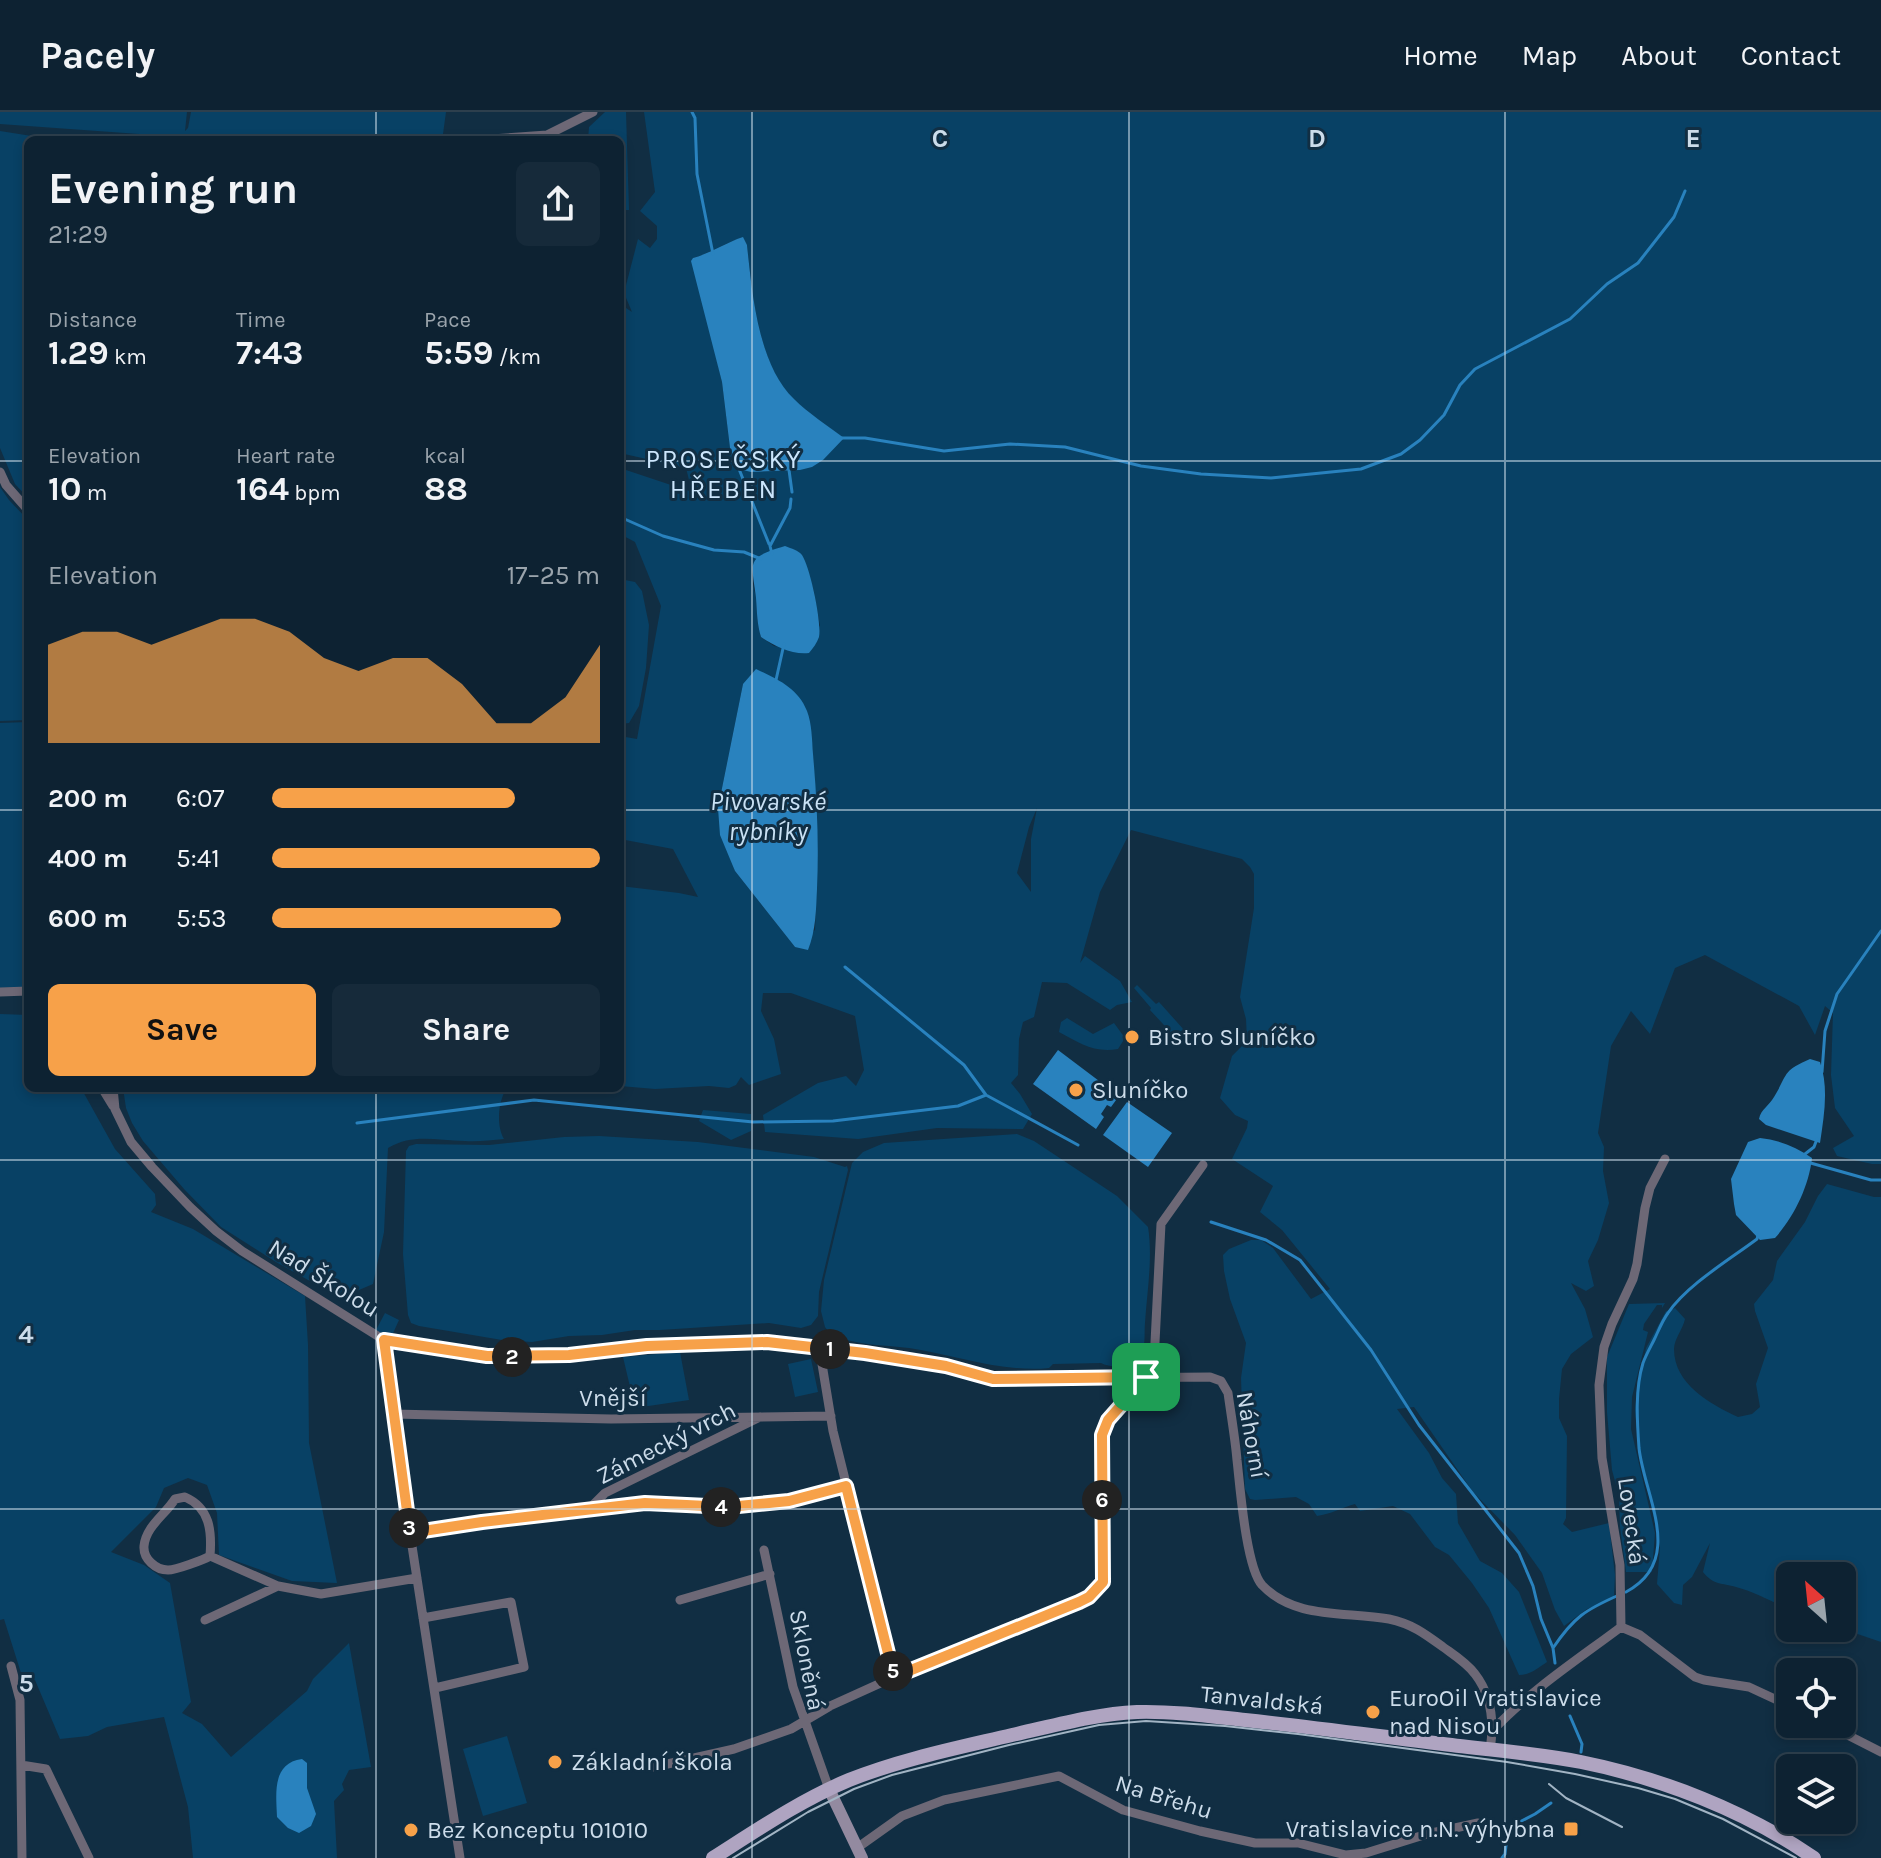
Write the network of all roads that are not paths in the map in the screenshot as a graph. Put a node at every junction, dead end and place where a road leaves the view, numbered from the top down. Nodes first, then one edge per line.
1 (593, 112) edge
2 (533, 136) edge
3 (0, 472) edge
4 (24, 505) edge
5 (24, 991) edge
6 (0, 992) edge
7 (104, 1092) edge
8 (113, 1092) edge
9 (115, 1109) junction
10 (1665, 1159) dead end
11 (1203, 1165) dead end
12 (384, 1340) junction
13 (823, 1348) junction
14 (1146, 1377) junction
15 (394, 1414) junction
16 (763, 1416) junction
17 (831, 1416) junction
18 (846, 1486) junction
19 (589, 1509) junction
20 (410, 1533) junction
21 (764, 1550) dead end
22 (210, 1556) junction
23 (770, 1574) junction
24 (417, 1578) junction
25 (278, 1586) junction
26 (680, 1600) dead end
27 (423, 1618) junction
28 (205, 1620) dead end
29 (1621, 1627) junction
30 (11, 1666) dead end
31 (894, 1677) junction
32 (435, 1688) junction
33 (1776, 1700) edge
34 (804, 1722) junction
35 (1493, 1730) junction
36 (1854, 1738) edge
37 (1490, 1750) junction
38 (1881, 1752) edge
39 (21, 1765) junction
40 (654, 1767) dead end
41 (829, 1789) junction
42 (1478, 1823) dead end
43 (860, 1853) edge
44 (1334, 1856) edge
45 (22, 1858) edge
46 (89, 1858) edge
47 (460, 1858) edge
48 (713, 1858) edge
49 (1814, 1858) edge

1 - 2 street
3 - 4 street
5 - 6 street
7 - 9 street, Nad Školou
8 - 9 street, Nad Školou
9 - 12 street, Nad Školou
10 - 29 street, Lovecká
11 - 14 street
12 - 13 street, Náhorní
12 - 15 street, Nad Školou
13 - 14 street, Náhorní
13 - 17 street
14 - 31 street
14 - 35 street, Náhorní
15 - 16 street, Vnější
15 - 20 street, Nad Školou
16 - 17 street, Vnější
16 - 19 street, Zámecký vrch
17 - 18 street
18 - 19 street, Zámecký vrch
18 - 31 street
19 - 20 street, Zámecký vrch
20 - 24 street, Nad Školou
21 - 23 street, Skloněná
22 - 22 street
22 - 25 street
23 - 26 street
23 - 34 street, Skloněná
24 - 25 street
24 - 27 street, Nad Školou
25 - 28 street
27 - 32 street, Nad Školou
27 - 32 street
29 - 33 street
29 - 35 street
30 - 39 street
31 - 34 street
32 - 47 street, Nad Školou
34 - 40 street, Skloněná
34 - 41 street
35 - 37 street, Náhorní
36 - 38 street
37 - 41 main road, Tanvaldská
37 - 49 main road, Tanvaldská
39 - 45 street
39 - 46 street
41 - 43 street
41 - 48 main road, Tanvaldská
42 - 44 street, Na Břehu
43 - 44 street, Na Břehu

